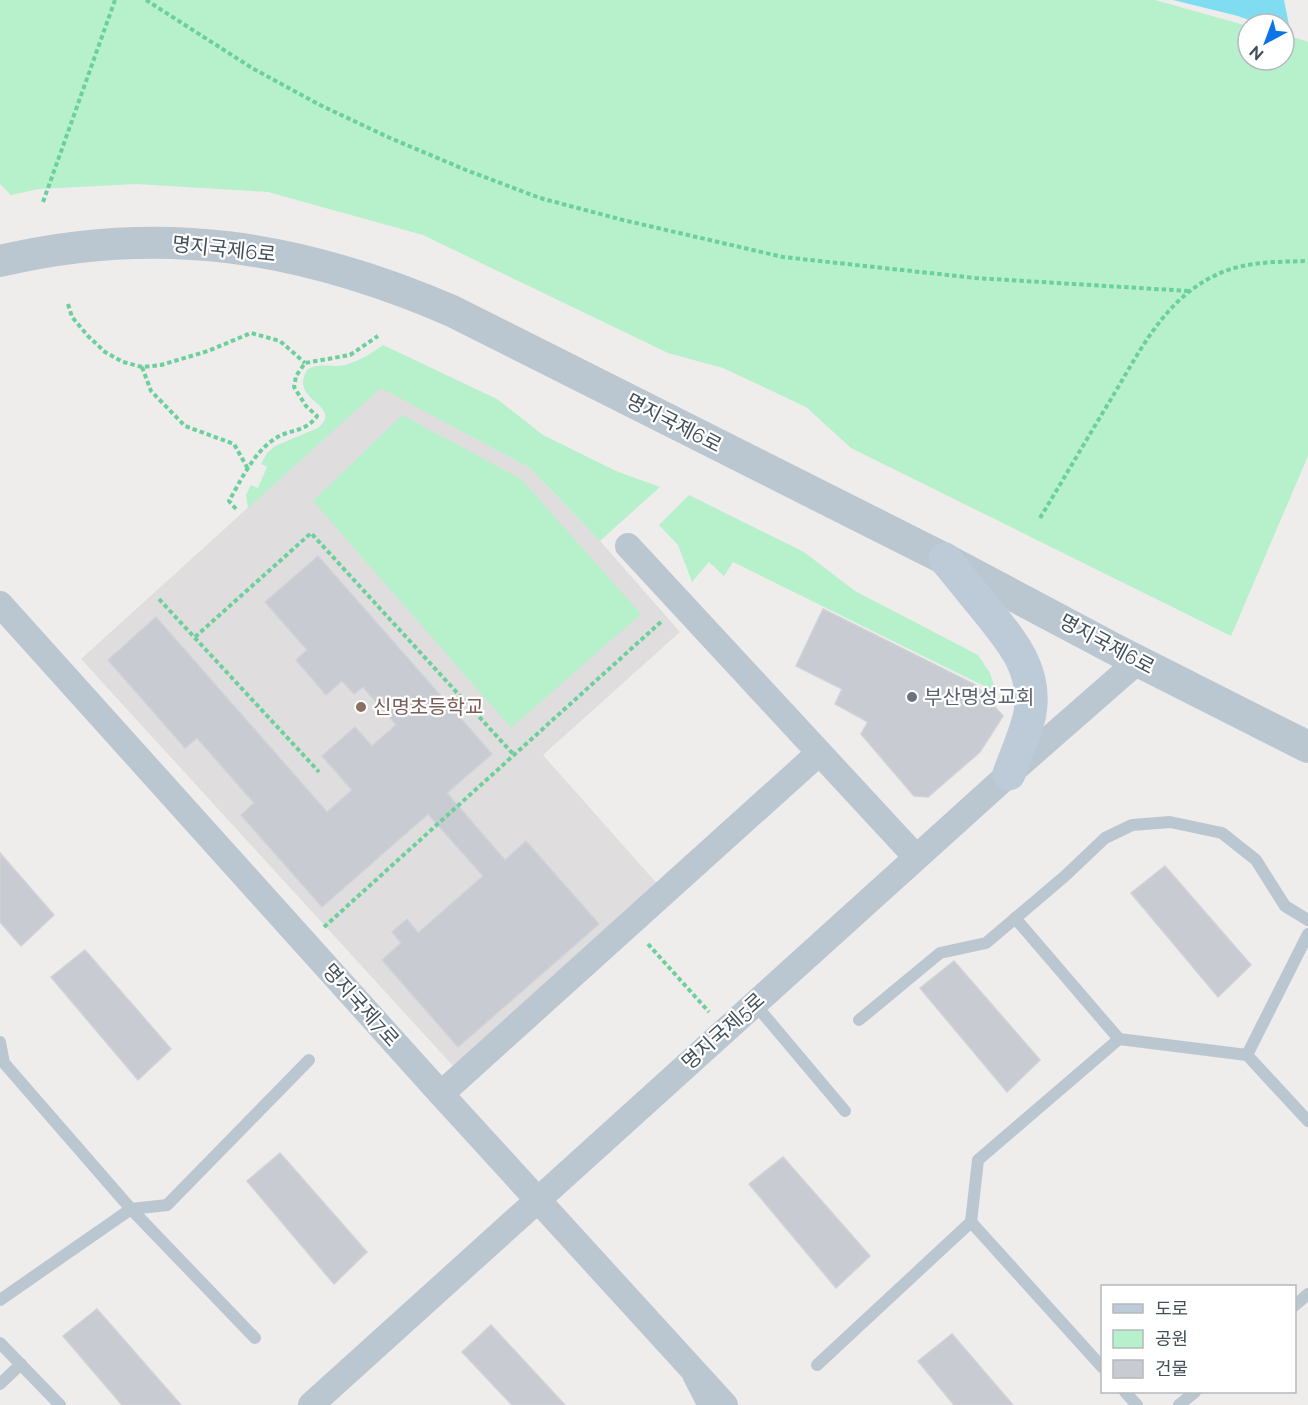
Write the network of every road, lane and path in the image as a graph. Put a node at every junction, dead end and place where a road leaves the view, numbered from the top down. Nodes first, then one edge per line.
1 (115, 0) edge
2 (146, 0) edge
3 (43, 202) dead end
4 (0, 261) edge
5 (1308, 261) edge
6 (1189, 291) junction
7 (68, 304) dead end
8 (378, 336) dead end
9 (305, 363) junction
10 (142, 367) junction
11 (248, 469) junction
12 (236, 509) dead end
13 (1040, 518) dead end
14 (628, 546) dead end
15 (945, 559) junction
16 (159, 598) dead end
17 (0, 604) edge
18 (667, 616) dead end
19 (195, 637) junction
20 (1138, 661) junction
21 (1306, 744) edge
22 (819, 753) junction
23 (514, 755) junction
24 (319, 772) dead end
25 (1008, 774) junction
26 (916, 857) junction
27 (1015, 918) junction
28 (1308, 920) edge
29 (321, 930) dead end
30 (1308, 934) edge
31 (641, 938) dead end
32 (754, 1003) junction
33 (716, 1019) dead end
34 (859, 1020) dead end
35 (1119, 1039) junction
36 (0, 1042) edge
37 (1247, 1055) junction
38 (309, 1060) dead end
39 (2, 1063) edge
40 (441, 1094) junction
41 (845, 1111) dead end
42 (1308, 1120) edge
43 (536, 1199) junction
44 (131, 1209) junction
45 (971, 1222) junction
46 (1308, 1294) edge
47 (0, 1300) edge
48 (1296, 1304) edge
49 (255, 1338) dead end
50 (0, 1343) edge
51 (671, 1346) junction
52 (21, 1364) junction
53 (817, 1365) dead end
54 (1101, 1366) edge
55 (0, 1384) edge
56 (1126, 1393) edge
57 (1194, 1393) edge
58 (60, 1405) edge
59 (311, 1405) edge
60 (703, 1405) edge
61 (725, 1405) edge
62 (1137, 1405) edge
63 (1179, 1405) edge

1 - 3 path
2 - 6 path
4 - 15 street, 명지국제6로
5 - 6 path
6 - 13 path
7 - 10 path
8 - 9 path
9 - 10 path
9 - 11 path
10 - 11 path
11 - 12 path
14 - 22 street
15 - 20 street, 명지국제6로
15 - 25 main road
16 - 19 path
17 - 40 street, 명지국제7로
18 - 23 path
19 - 23 path
19 - 24 path
20 - 21 street, 명지국제6로
20 - 25 street, 명지국제5로
22 - 26 street
22 - 40 street
23 - 29 path
25 - 26 street, 명지국제5로
26 - 32 street, 명지국제5로
27 - 28 lane
27 - 34 lane
27 - 35 lane
30 - 37 lane
31 - 33 path
32 - 41 lane
32 - 43 street, 명지국제5로
35 - 37 lane
35 - 45 lane
36 - 39 lane
37 - 42 lane
38 - 44 lane
39 - 44 lane
40 - 43 street, 명지국제7로
43 - 51 street, 명지국제7로
43 - 59 street, 명지국제5로
44 - 47 lane
44 - 49 lane
45 - 53 lane
45 - 54 lane
46 - 48 lane
50 - 52 lane
51 - 60 lane
51 - 61 street, 명지국제7로
52 - 55 lane
52 - 58 lane
56 - 62 lane
57 - 63 lane

